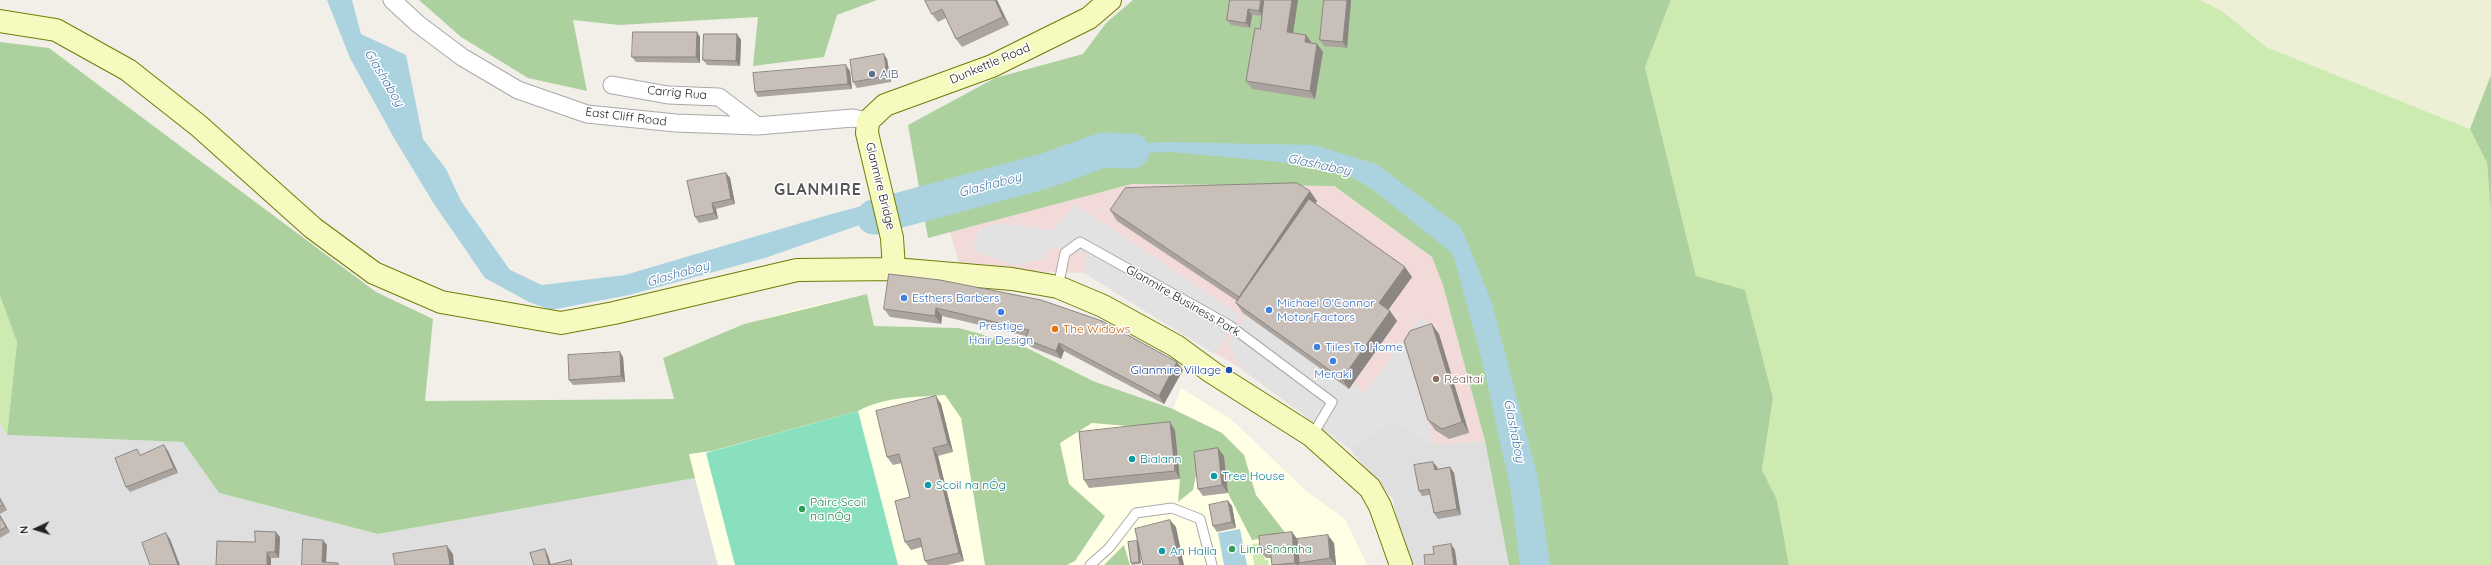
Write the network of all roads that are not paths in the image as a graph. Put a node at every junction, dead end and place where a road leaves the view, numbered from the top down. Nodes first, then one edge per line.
1 (392, 0) edge
2 (1110, 0) edge
3 (0, 21) edge
4 (612, 85) dead end
5 (756, 125) junction
6 (867, 127) junction
7 (894, 269) junction
8 (1058, 287) junction
9 (1312, 436) junction
10 (1090, 565) edge
11 (1212, 565) edge
12 (1401, 565) edge

1 - 5 street, East Cliff Road
2 - 6 main road, Dunkettle Road
3 - 7 main road
4 - 5 street, Carrig Rua
5 - 6 street, East Cliff Road
6 - 7 main road, Glanmire Bridge
7 - 8 main road
8 - 9 main road
8 - 9 lane, Glanmire Business Park
9 - 12 main road
10 - 11 lane

